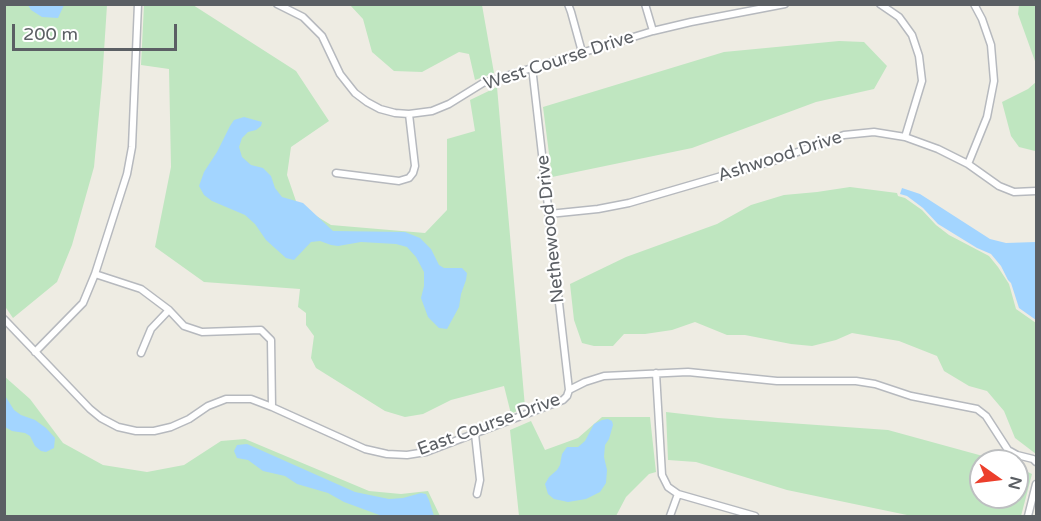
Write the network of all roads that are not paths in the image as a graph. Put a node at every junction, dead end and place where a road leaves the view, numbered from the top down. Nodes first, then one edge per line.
1 (138, 4) edge
2 (277, 4) edge
3 (568, 4) edge
4 (645, 4) edge
5 (785, 4) edge
6 (880, 4) edge
7 (974, 4) edge
8 (653, 31) junction
9 (582, 52) junction
10 (532, 67) junction
11 (410, 114) junction
12 (905, 137) junction
13 (968, 164) junction
14 (336, 173) dead end
15 (1036, 191) edge
16 (549, 214) junction
17 (95, 274) junction
18 (169, 310) junction
19 (4, 319) edge
20 (35, 352) junction
21 (141, 354) dead end
22 (656, 373) junction
23 (569, 390) junction
24 (272, 407) junction
25 (475, 434) junction
26 (1036, 462) edge
27 (1036, 484) edge
28 (477, 494) dead end
29 (678, 494) junction
30 (670, 516) edge
31 (755, 516) edge
32 (1028, 516) edge

1 - 17 street
2 - 11 street, West Course Drive
3 - 9 street
4 - 8 street
5 - 8 street, West Course Drive
6 - 12 street
7 - 13 street
8 - 9 street, West Course Drive
9 - 10 street, West Course Drive
10 - 11 street, West Course Drive
10 - 16 street, Nethewood Drive
11 - 14 street
12 - 13 street, Ashwood Drive
12 - 16 street, Ashwood Drive
13 - 15 street, Ashwood Drive
16 - 23 street, Nethewood Drive
17 - 18 street
17 - 20 street
18 - 21 street
18 - 24 street
19 - 20 street, East Course Drive
20 - 24 street, East Course Drive
22 - 23 street, East Course Drive
22 - 26 street, East Course Drive
22 - 29 street
23 - 25 street, East Course Drive
24 - 25 street, East Course Drive
25 - 28 street
27 - 32 street
29 - 30 street
29 - 31 street

